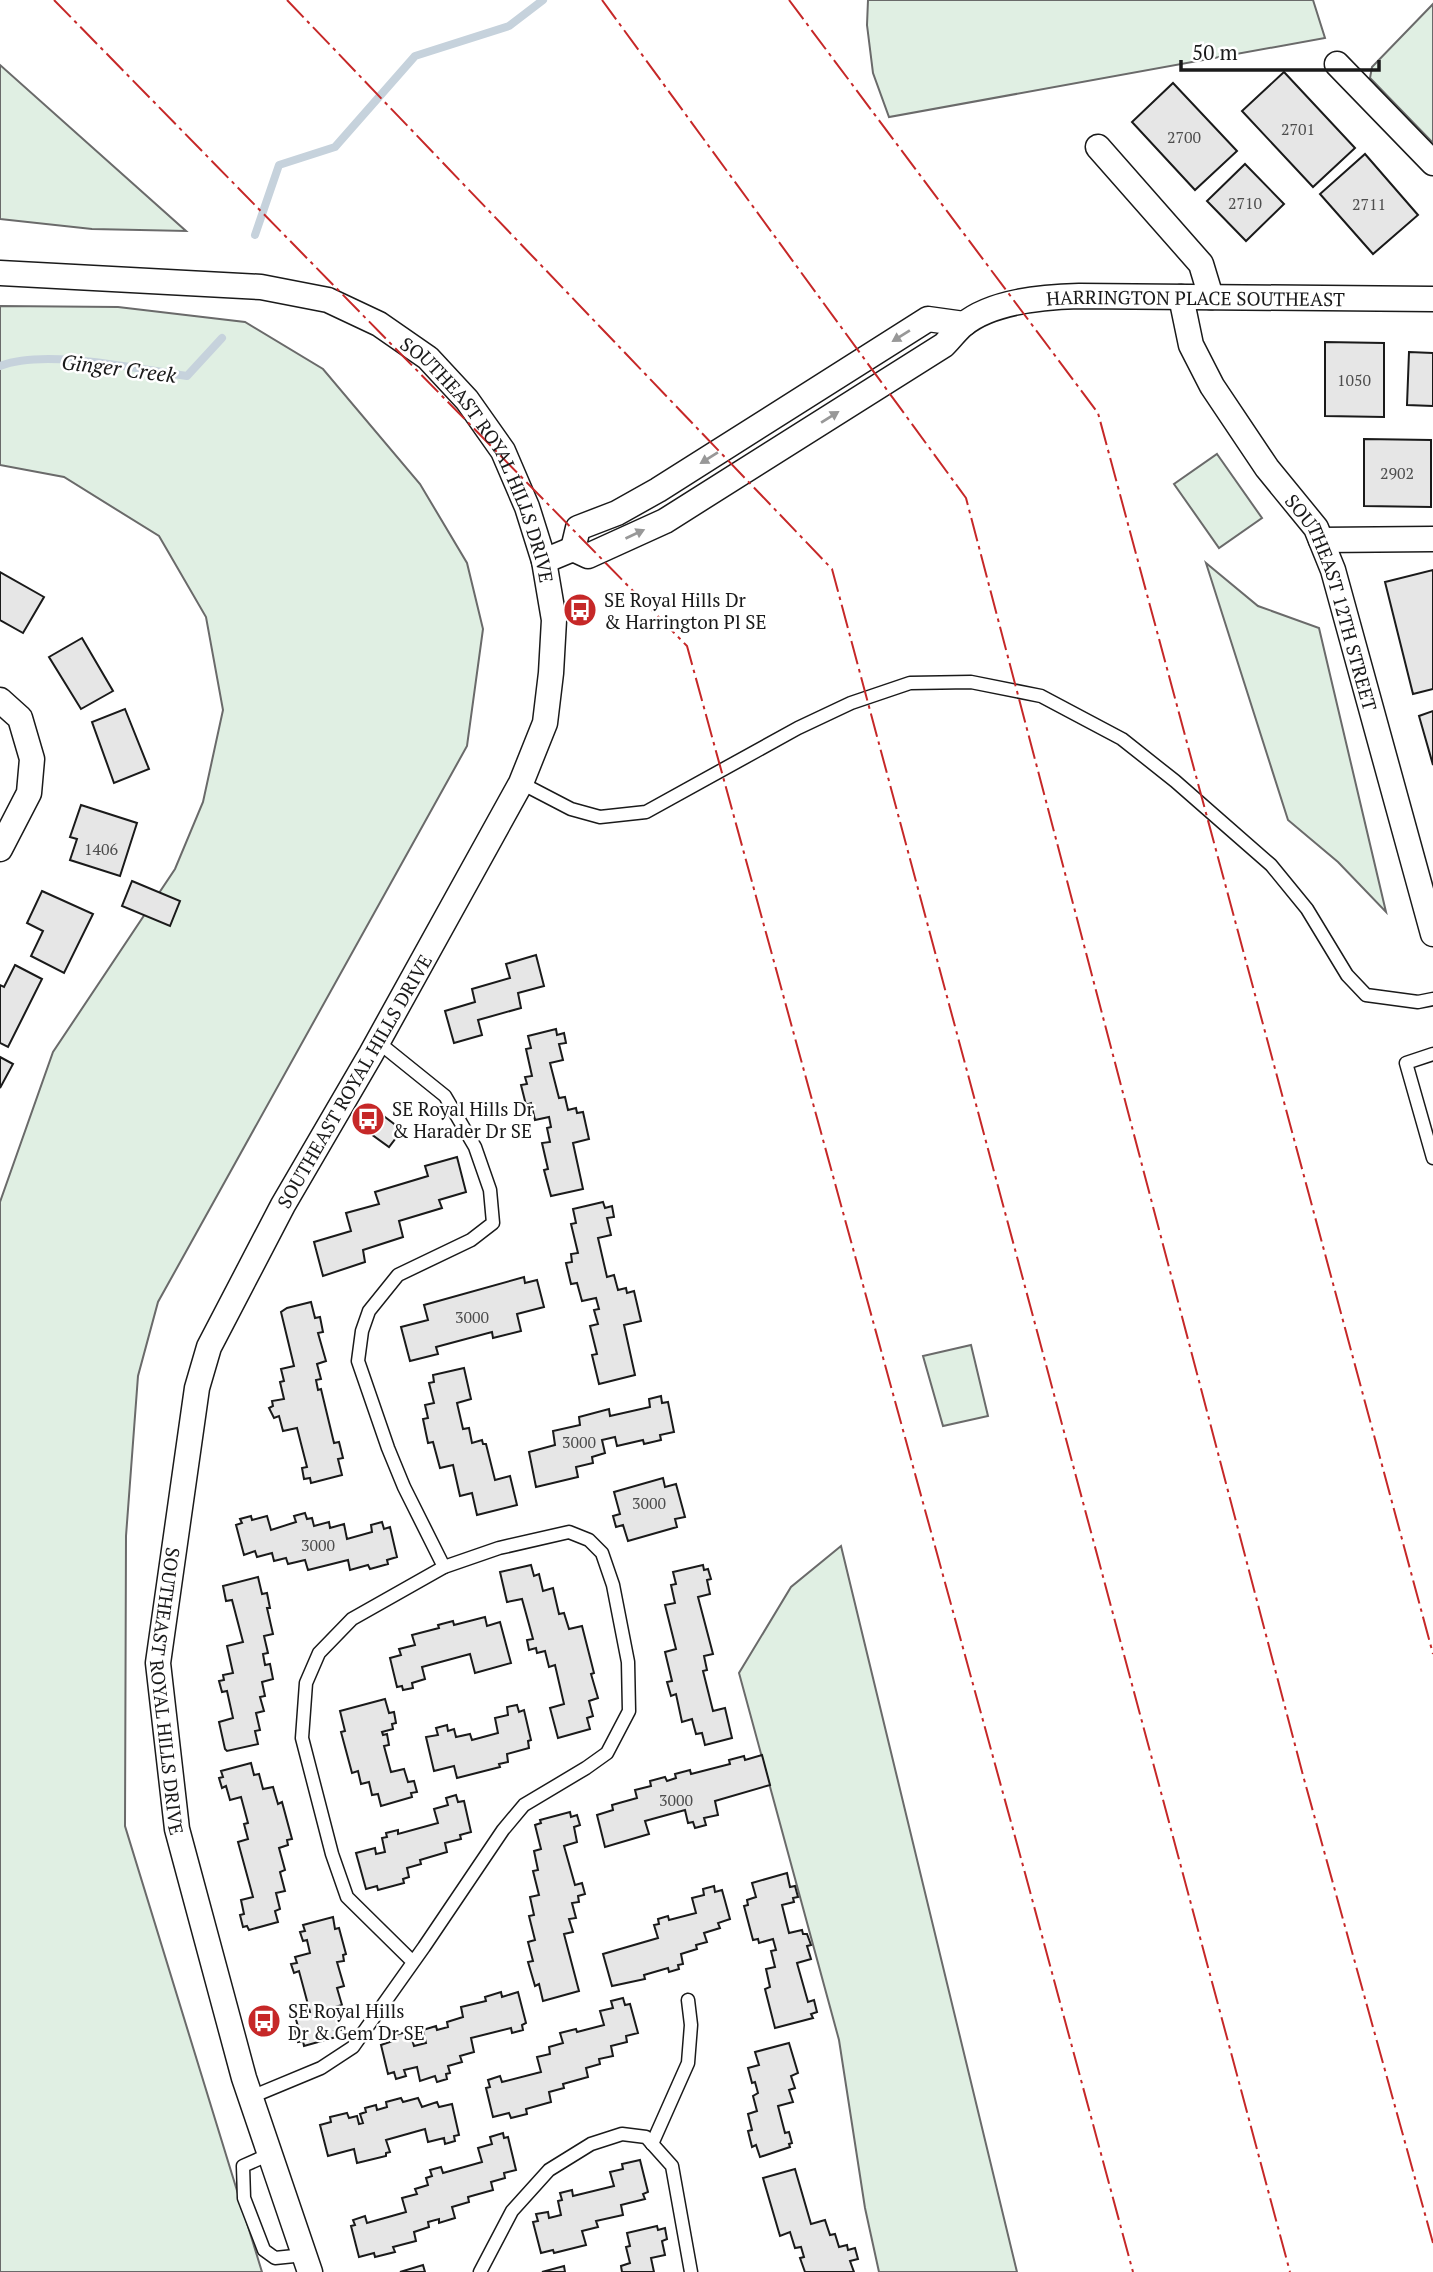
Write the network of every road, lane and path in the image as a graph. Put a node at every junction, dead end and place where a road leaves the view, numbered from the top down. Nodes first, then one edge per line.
1 (1337, 64) dead end
2 (1098, 148) dead end
3 (1433, 163) edge
4 (0, 273) edge
5 (1181, 296) junction
6 (1211, 297) junction
7 (1433, 299) edge
8 (1433, 538) edge
9 (1321, 540) junction
10 (544, 561) junction
11 (0, 700) edge
12 (521, 783) junction
13 (0, 849) edge
14 (1433, 934) edge
15 (1433, 999) edge
16 (378, 1042) junction
17 (1433, 1054) edge
18 (1433, 1158) edge
19 (444, 1567) junction
20 (413, 1962) junction
21 (688, 2000) dead end
22 (251, 2097) junction
23 (652, 2144) junction
24 (270, 2154) junction
25 (307, 2263) edge
26 (480, 2272) edge
27 (691, 2272) edge

1 - 3 street
2 - 6 street
4 - 10 street, SOUTHEAST ROYAL HILLS DRIVE
5 - 6 street, HARRINGTON PLACE SOUTHEAST
5 - 9 street, SOUTHEAST 12TH STREET
5 - 10 street, HARRINGTON PLACE SOUTHEAST
6 - 7 street, HARRINGTON PLACE SOUTHEAST
8 - 9 street
9 - 14 street, SOUTHEAST 12TH STREET
10 - 12 street, SOUTHEAST ROYAL HILLS DRIVE
11 - 13 street
12 - 15 lane
12 - 16 street, SOUTHEAST ROYAL HILLS DRIVE
16 - 19 lane
16 - 22 street, SOUTHEAST ROYAL HILLS DRIVE
17 - 18 lane
19 - 20 lane
19 - 20 lane
20 - 22 lane
21 - 23 lane
22 - 24 street, SOUTHEAST ROYAL HILLS DRIVE
23 - 26 lane
23 - 27 lane
24 - 25 street, SOUTHEAST ROYAL HILLS DRIVE
24 - 25 lane

